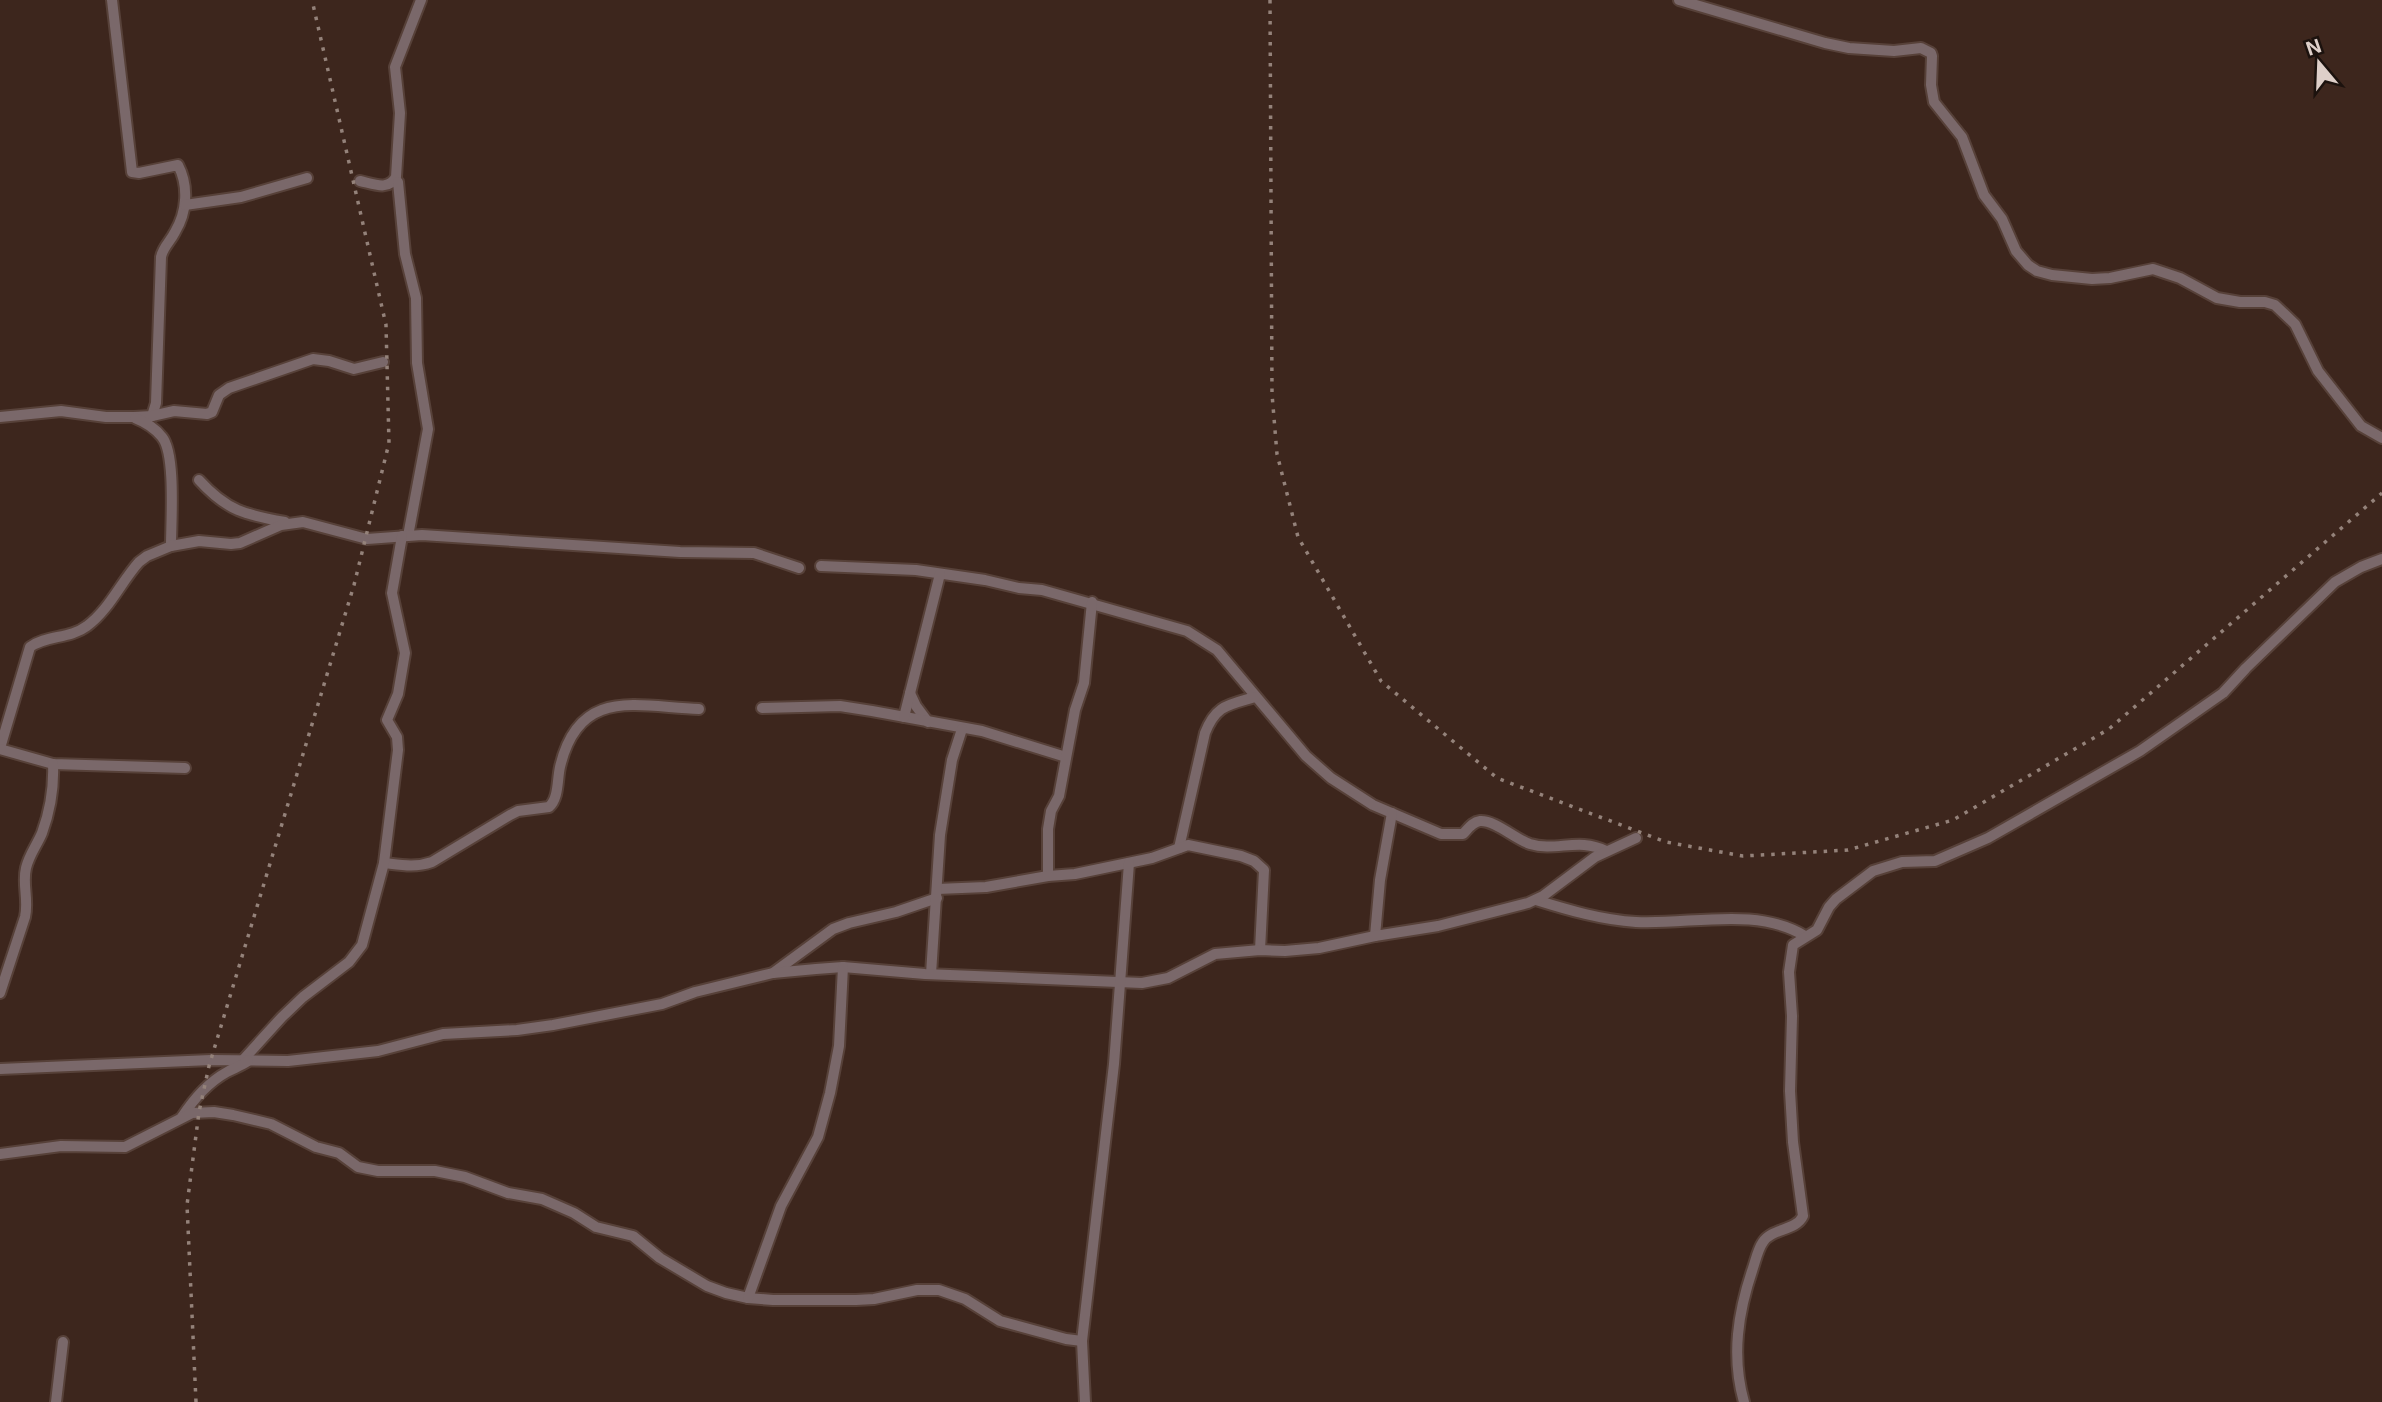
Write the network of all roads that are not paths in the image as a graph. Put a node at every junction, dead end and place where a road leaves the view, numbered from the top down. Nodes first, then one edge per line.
1 (112, 0) edge
2 (421, 0) edge
3 (1679, 0) edge
4 (307, 178) dead end
5 (360, 181) dead end
6 (398, 182) dead end
7 (185, 205) junction
8 (383, 362) dead end
9 (152, 416) junction
10 (0, 417) edge
11 (134, 417) junction
12 (2382, 438) edge
13 (199, 480) dead end
14 (291, 523) junction
15 (405, 536) junction
16 (171, 546) junction
17 (2382, 559) edge
18 (821, 566) dead end
19 (799, 568) dead end
20 (940, 574) junction
21 (1092, 602) junction
22 (910, 693) junction
23 (1255, 696) junction
24 (762, 708) dead end
25 (699, 709) dead end
26 (904, 717) junction
27 (928, 722) junction
28 (962, 729) junction
29 (0, 749) edge
30 (1066, 757) junction
31 (53, 764) junction
32 (185, 768) dead end
33 (1392, 813) junction
34 (1636, 838) dead end
35 (1179, 848) junction
36 (1606, 851) junction
37 (384, 863) junction
38 (1129, 863) junction
39 (1048, 876) junction
40 (937, 893) junction
41 (1536, 901) junction
42 (1375, 936) junction
43 (1805, 936) junction
44 (1260, 950) junction
45 (843, 967) junction
46 (773, 972) junction
47 (931, 974) junction
48 (1120, 984) junction
49 (0, 993) edge
50 (245, 1061) junction
51 (0, 1069) edge
52 (181, 1118) junction
53 (0, 1154) edge
54 (748, 1298) junction
55 (1082, 1341) junction
56 (63, 1342) dead end
57 (55, 1402) edge
58 (1084, 1402) edge
59 (1744, 1402) edge

1 - 7 street
2 - 5 street
3 - 12 street
4 - 7 street
6 - 15 street
7 - 9 street
8 - 9 street
9 - 11 street
10 - 11 street
11 - 16 street
13 - 14 street
14 - 15 street
14 - 16 street
15 - 19 street
15 - 37 street
16 - 29 street
17 - 43 street
18 - 20 street
20 - 21 street
20 - 22 street
21 - 23 street
21 - 30 street
22 - 26 street
22 - 27 street
23 - 33 street
23 - 35 street
24 - 26 street
25 - 37 street
26 - 27 street
27 - 28 street
28 - 30 street
28 - 40 street
29 - 31 street
30 - 39 street
31 - 32 street
31 - 49 street
33 - 36 street
33 - 42 street
34 - 36 street
35 - 38 street
35 - 44 street
36 - 41 street
37 - 50 street
38 - 39 street
38 - 48 street
39 - 40 street
40 - 46 street
40 - 47 street
41 - 42 street
41 - 43 street
42 - 44 street
43 - 59 street
44 - 48 street
45 - 46 street
45 - 47 street
45 - 54 street
46 - 50 street
47 - 48 street
48 - 55 street
50 - 51 street
50 - 52 street
52 - 53 street
52 - 54 street
54 - 55 street
55 - 58 street
56 - 57 street

